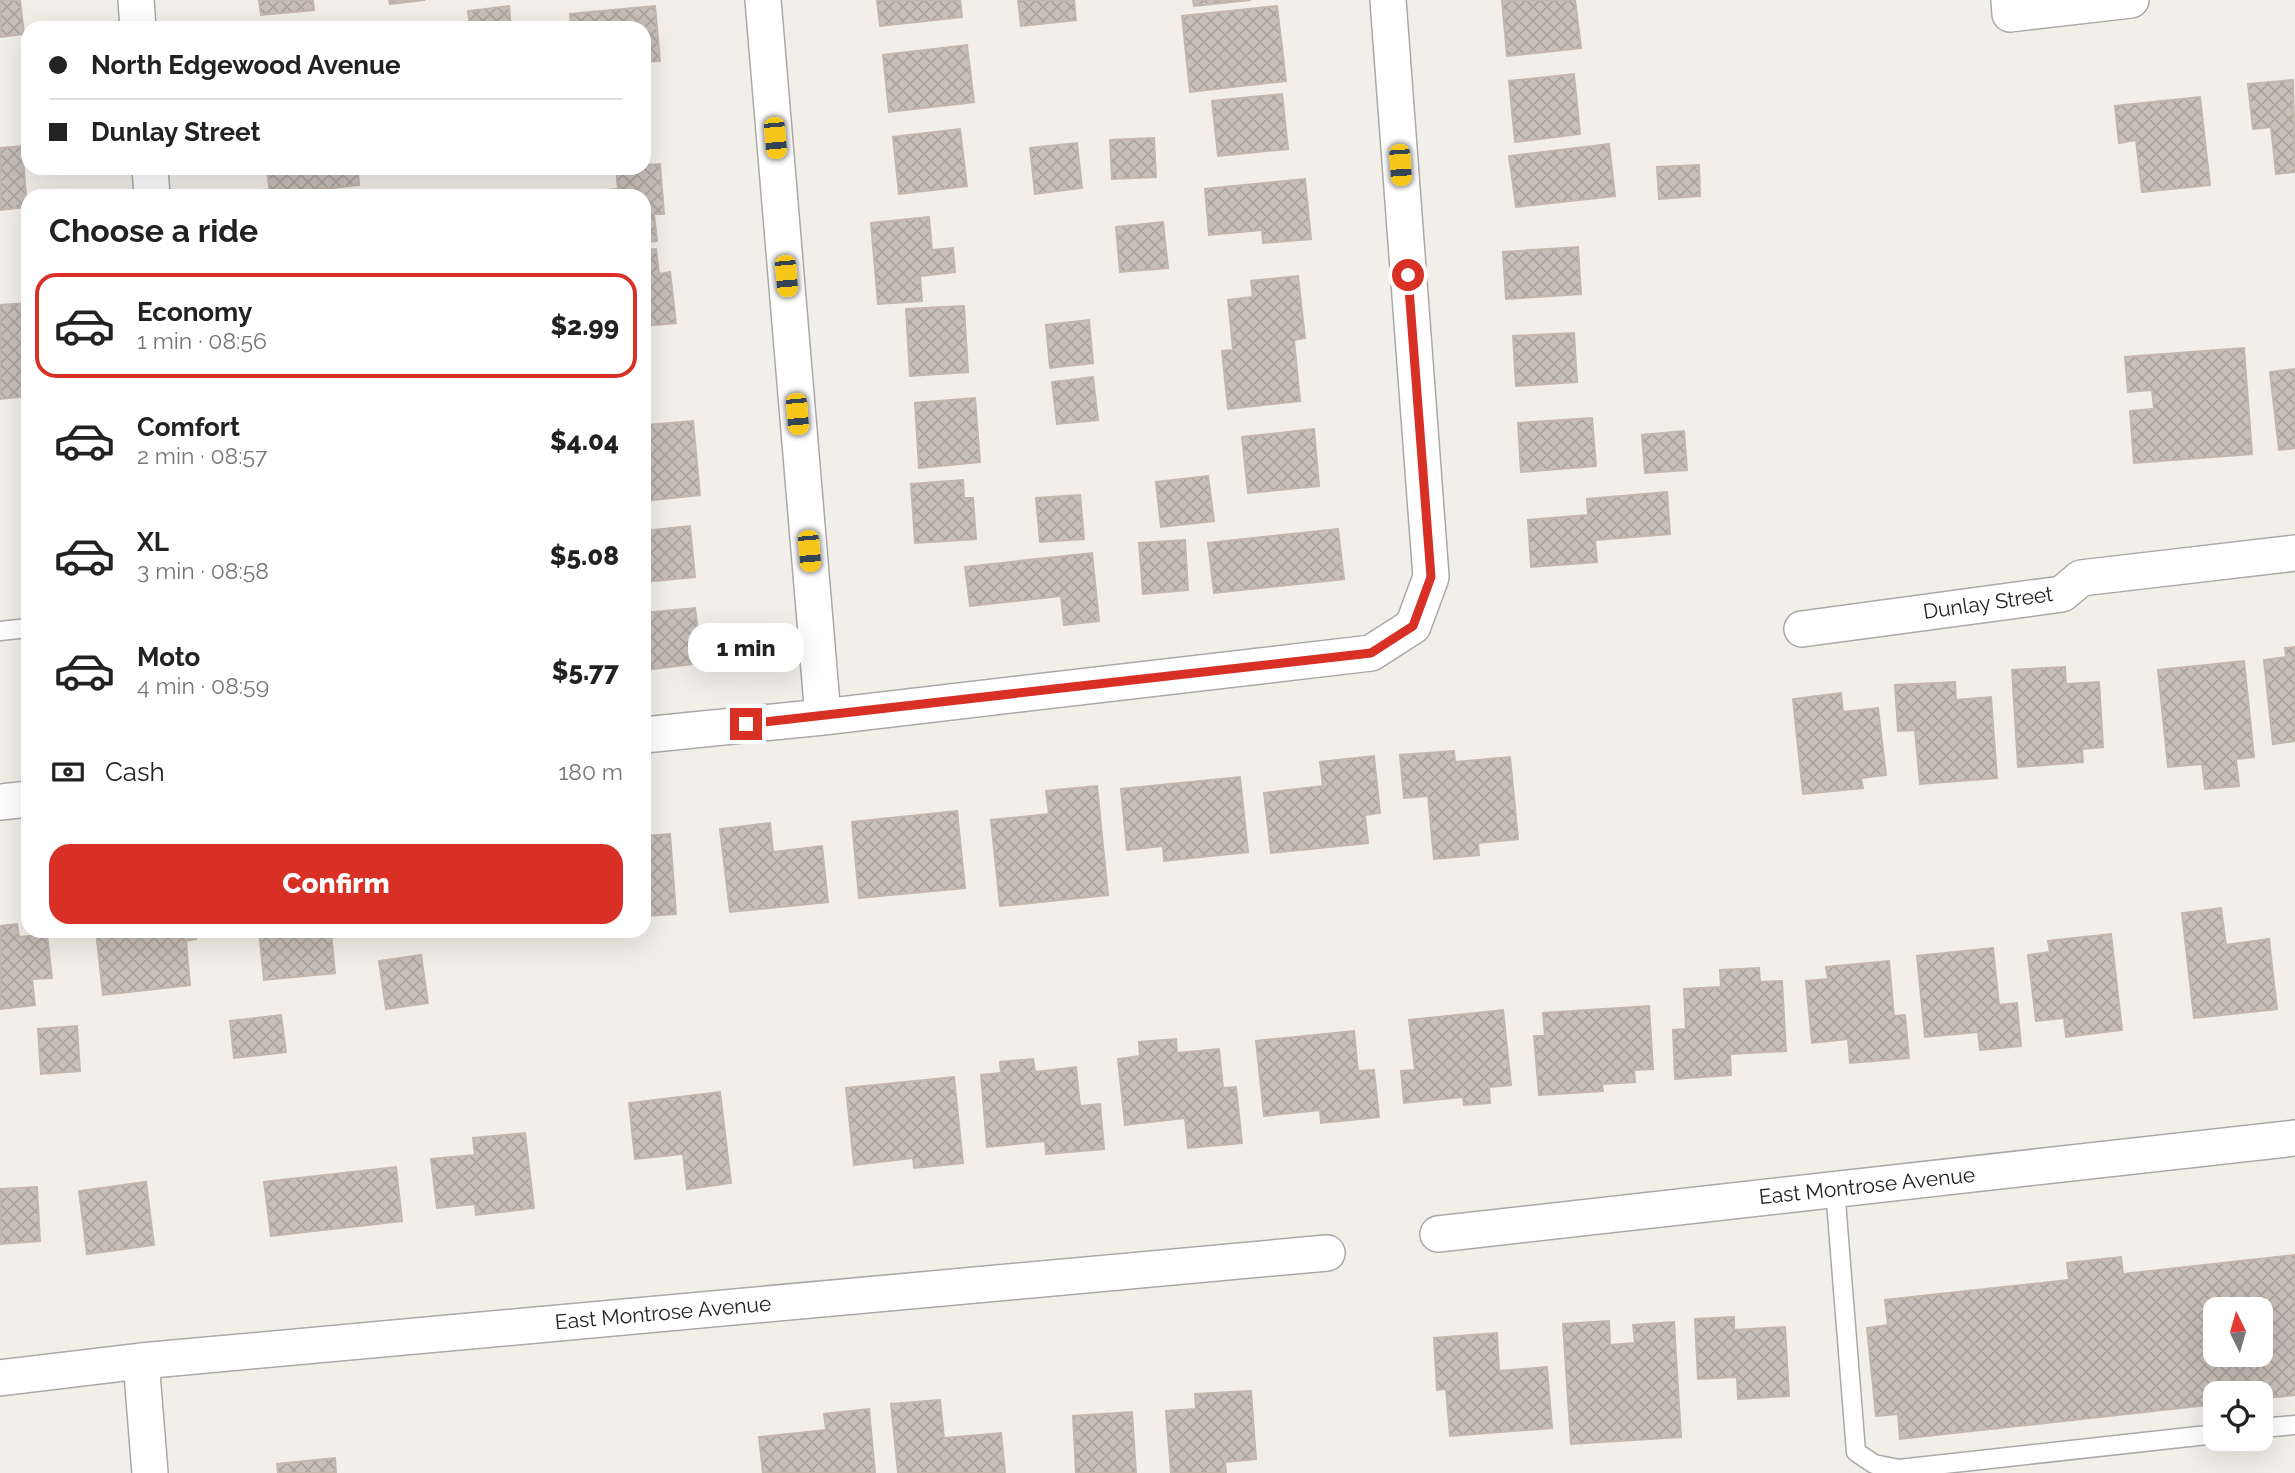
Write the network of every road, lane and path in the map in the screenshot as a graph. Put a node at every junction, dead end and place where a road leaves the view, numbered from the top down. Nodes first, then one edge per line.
1 (136, 0) edge
2 (763, 0) edge
3 (1388, 0) edge
4 (2009, 0) edge
5 (2131, 0) edge
6 (138, 21) edge
7 (2295, 553) edge
8 (21, 629) edge
9 (1802, 629) dead end
10 (0, 631) edge
11 (822, 717) junction
12 (651, 734) edge
13 (21, 800) edge
14 (0, 802) edge
15 (2295, 1138) edge
16 (1835, 1189) junction
17 (1438, 1234) dead end
18 (1327, 1253) dead end
19 (141, 1361) junction
20 (0, 1378) edge
21 (2295, 1425) edge
22 (2273, 1427) edge
23 (2203, 1435) edge
24 (150, 1473) edge

1 - 6 street
2 - 11 street
3 - 11 street
4 - 5 street
7 - 9 street, Dunlay Street
8 - 10 lane
11 - 12 street
13 - 14 street
15 - 16 street, East Montrose Avenue
16 - 17 street, East Montrose Avenue
16 - 23 lane
18 - 19 street, East Montrose Avenue
19 - 20 street, East Montrose Avenue
19 - 24 street
21 - 22 lane

